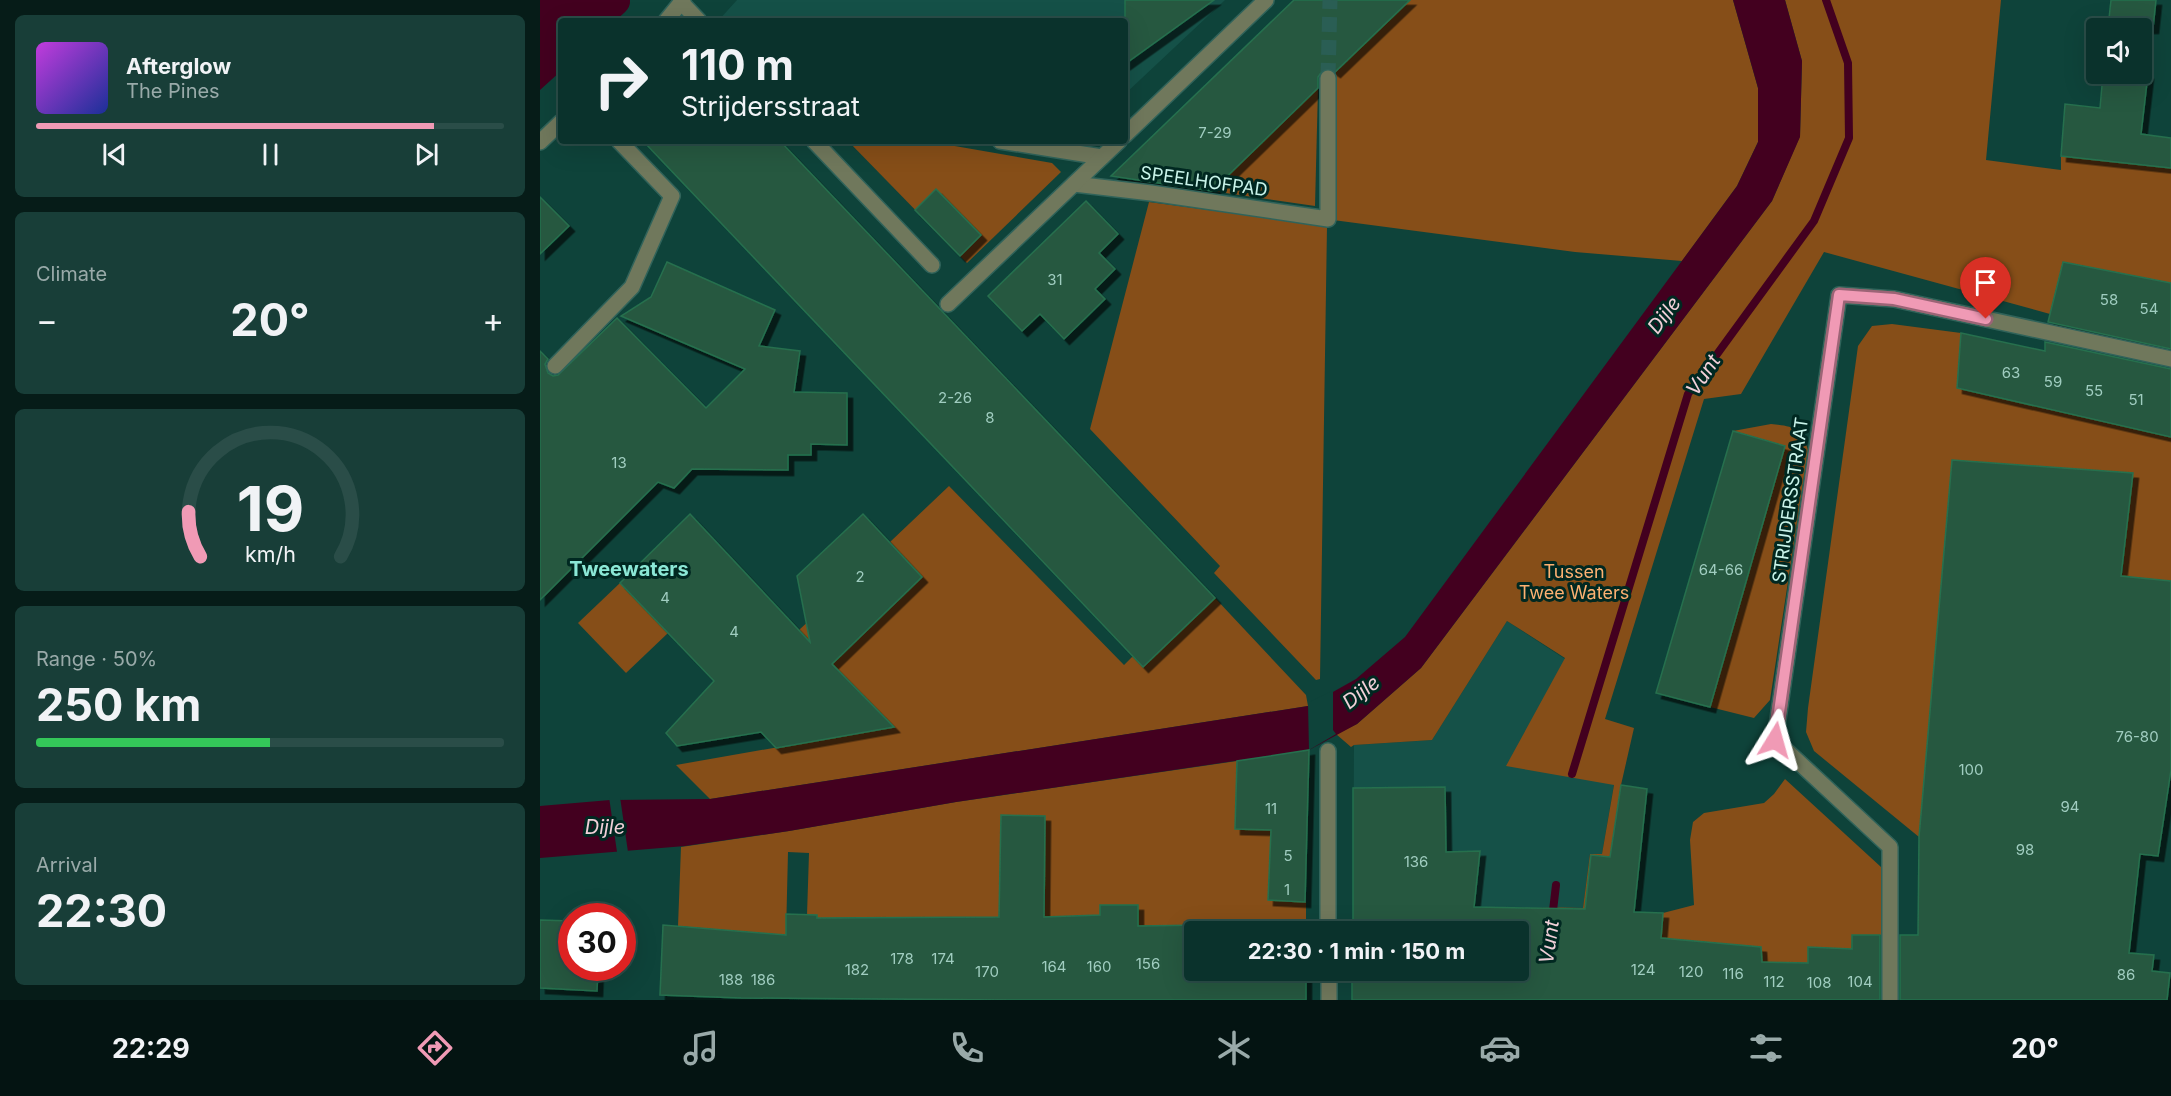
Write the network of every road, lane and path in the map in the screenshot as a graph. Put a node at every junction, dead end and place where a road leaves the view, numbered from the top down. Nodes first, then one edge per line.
1 (1266, 0) edge
2 (682, 1) edge
3 (668, 18) edge
4 (696, 18) edge
5 (1328, 78) tunnel mouth
6 (558, 125) edge
7 (1128, 132) edge
8 (540, 142) edge
9 (623, 144) edge
10 (817, 144) edge
11 (1018, 144) edge
12 (1116, 144) edge
13 (1102, 158) junction
14 (1074, 184) junction
15 (932, 265) dead end
16 (948, 304) dead end
17 (2171, 359) edge
18 (555, 366) dead end
19 (1328, 751) dead end
20 (1328, 921) edge
21 (1329, 981) edge
22 (1329, 1000) edge
23 (1890, 1000) edge

1 - 7 street
2 - 3 street
2 - 4 street
5 - 14 street, SPEELHOFPAD
6 - 8 street
9 - 18 street
10 - 15 street
11 - 13 street
12 - 13 street
13 - 14 street
14 - 16 street
17 - 23 street, STRIJDERSSTRAAT
19 - 20 street
21 - 22 street

